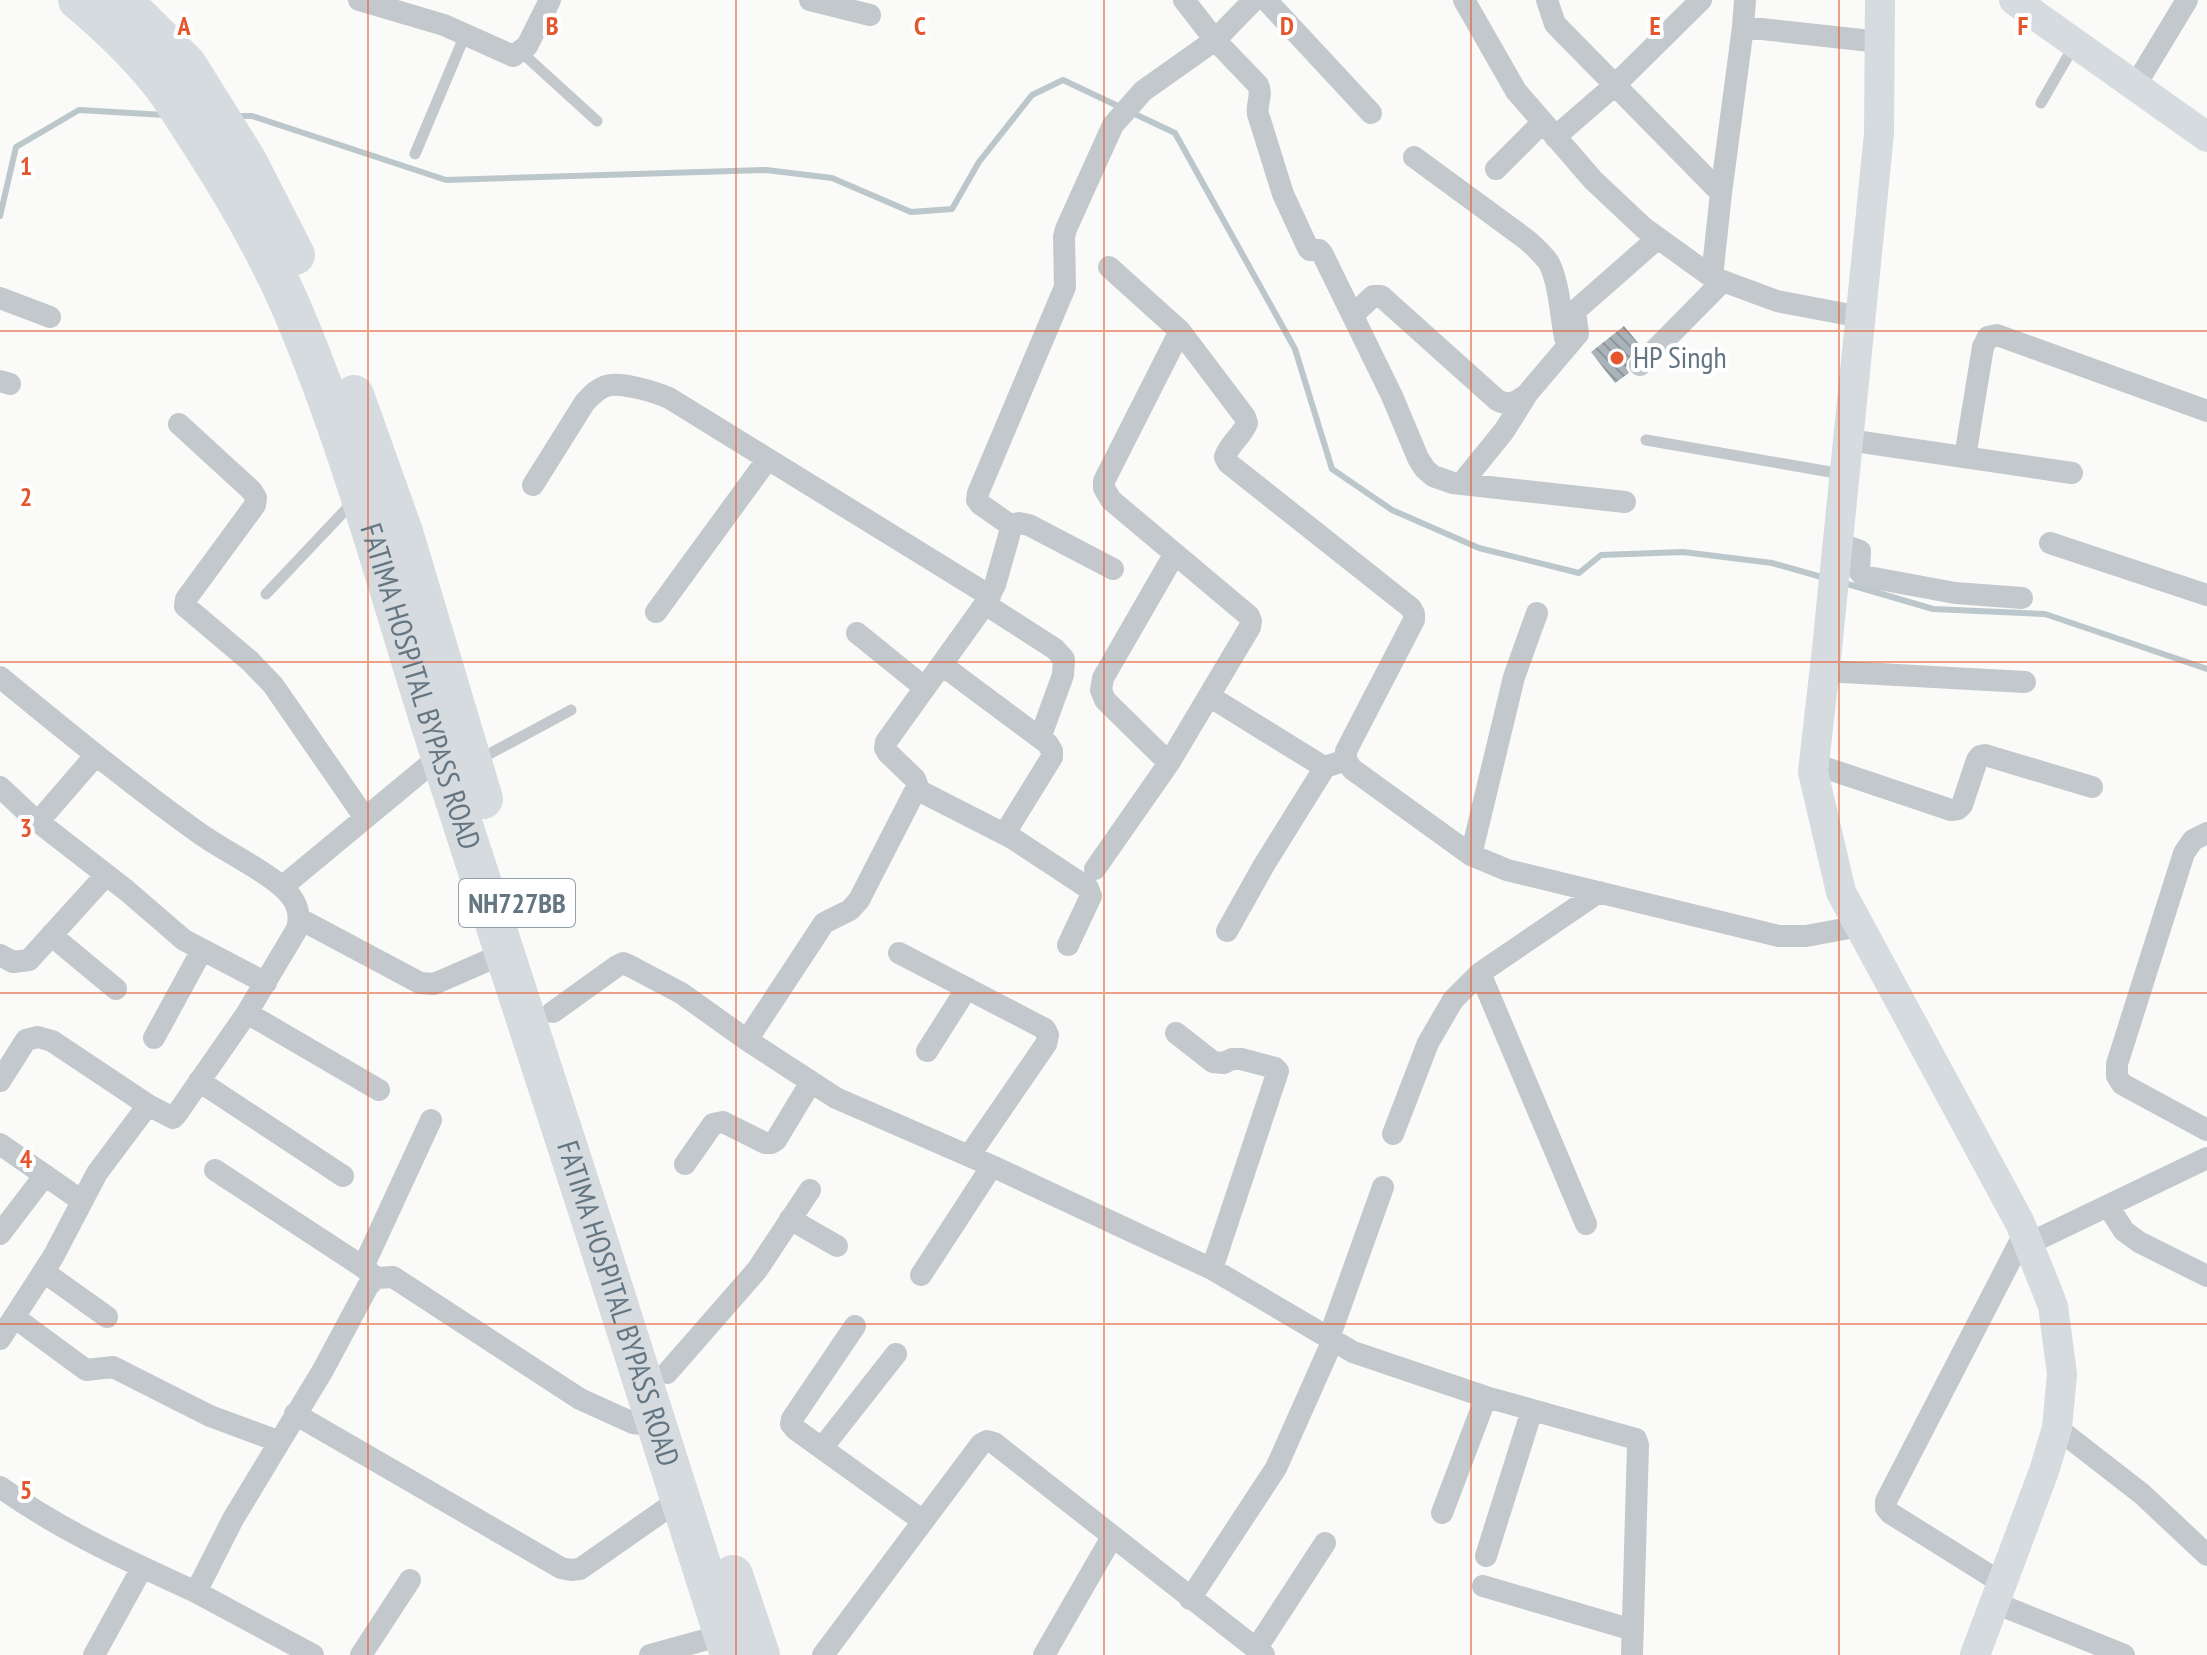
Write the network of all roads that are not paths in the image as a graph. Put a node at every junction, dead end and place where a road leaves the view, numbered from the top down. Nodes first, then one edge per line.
1 (78, 0) edge
2 (122, 0) edge
3 (359, 0) edge
4 (550, 0) edge
5 (810, 0) edge
6 (1184, 0) edge
7 (1254, 0) edge
8 (1266, 0) edge
9 (1464, 0) edge
10 (1547, 0) edge
11 (1701, 0) edge
12 (1745, 0) edge
13 (1880, 0) edge
14 (2014, 0) edge
15 (2187, 0) edge
16 (870, 15) dead end
17 (1743, 27) junction
18 (465, 35) junction
19 (1215, 40) junction
20 (1880, 42) junction
21 (2075, 43) junction
22 (520, 51) junction
23 (174, 74) junction
24 (1615, 85) junction
25 (2135, 86) junction
26 (2041, 103) dead end
27 (1371, 113) dead end
28 (597, 121) dead end
29 (1549, 129) junction
30 (2207, 137) edge
31 (415, 154) dead end
32 (1414, 157) dead end
33 (1496, 169) dead end
34 (236, 171) junction
35 (1721, 193) junction
36 (1658, 238) junction
37 (1109, 267) dead end
38 (1718, 279) junction
39 (0, 298) edge
40 (1353, 315) junction
41 (50, 317) dead end
42 (1861, 317) junction
43 (1180, 331) junction
44 (1566, 347) junction
45 (1640, 365) dead end
46 (1527, 394) junction
47 (2207, 411) edge
48 (179, 424) dead end
49 (1646, 440) dead end
50 (1848, 440) junction
51 (1965, 457) junction
52 (767, 460) junction
53 (2072, 473) dead end
54 (1844, 474) junction
55 (1461, 484) junction
56 (533, 485) dead end
57 (361, 494) junction
58 (1625, 502) dead end
59 (1010, 525) junction
60 (2050, 543) dead end
61 (1837, 545) junction
62 (1174, 555) junction
63 (1113, 569) dead end
64 (2206, 590) edge
65 (266, 594) dead end
66 (2022, 598) dead end
67 (988, 600) junction
68 (656, 612) dead end
69 (1537, 613) dead end
70 (857, 633) dead end
71 (1826, 660) junction
72 (942, 665) junction
73 (0, 677) edge
74 (2025, 682) dead end
75 (925, 688) junction
76 (1209, 696) junction
77 (571, 710) dead end
78 (1040, 738) junction
79 (96, 755) junction
80 (456, 760) junction
81 (1169, 763) junction
82 (1335, 763) junction
83 (1814, 764) junction
84 (0, 787) edge
85 (2092, 787) dead end
86 (916, 789) junction
87 (365, 818) junction
88 (38, 822) junction
89 (2207, 833) edge
90 (1012, 838) junction
91 (1471, 855) junction
92 (1095, 869) dead end
93 (106, 875) junction
94 (282, 887) junction
95 (1599, 892) junction
96 (300, 919) junction
97 (1860, 926) junction
98 (1227, 931) dead end
99 (51, 935) junction
100 (1068, 945) dead end
101 (202, 950) junction
102 (505, 953) junction
103 (899, 953) dead end
104 (0, 955) edge
105 (1480, 973) junction
106 (266, 983) junction
107 (967, 988) junction
108 (116, 989) dead end
109 (553, 1012) junction
110 (247, 1013) junction
111 (1176, 1033) dead end
112 (154, 1038) dead end
113 (747, 1040) junction
114 (927, 1051) dead end
115 (560, 1079) junction
116 (0, 1081) edge
117 (199, 1081) junction
118 (811, 1082) junction
119 (379, 1090) dead end
120 (148, 1105) junction
121 (431, 1120) dead end
122 (2207, 1130) edge
123 (1393, 1134) dead end
124 (0, 1144) edge
125 (969, 1156) junction
126 (2207, 1158) edge
127 (685, 1164) dead end
128 (992, 1166) junction
129 (215, 1170) dead end
130 (45, 1175) junction
131 (343, 1176) dead end
132 (1383, 1187) dead end
133 (810, 1190) dead end
134 (82, 1201) junction
135 (2108, 1206) junction
136 (790, 1219) junction
137 (1586, 1224) dead end
138 (0, 1234) edge
139 (2026, 1239) junction
140 (837, 1246) dead end
141 (1212, 1269) junction
142 (44, 1272) junction
143 (370, 1273) junction
144 (921, 1275) dead end
145 (2207, 1276) edge
146 (14, 1317) junction
147 (107, 1317) dead end
148 (855, 1326) dead end
149 (0, 1339) edge
150 (1331, 1339) junction
151 (896, 1354) dead end
152 (667, 1373) junction
153 (1486, 1397) junction
154 (1532, 1410) junction
155 (295, 1414) junction
156 (658, 1426) junction
157 (2057, 1428) junction
158 (278, 1441) junction
159 (822, 1448) junction
160 (0, 1487) edge
161 (680, 1499) junction
162 (1442, 1513) dead end
163 (923, 1521) junction
164 (1112, 1537) junction
165 (1325, 1543) dead end
166 (2207, 1555) edge
167 (1486, 1556) dead end
168 (142, 1568) junction
169 (410, 1580) dead end
170 (1483, 1586) dead end
171 (196, 1592) junction
172 (1998, 1593) junction
173 (1190, 1599) junction
174 (1633, 1630) junction
175 (741, 1643) edge
176 (1260, 1652) edge
177 (94, 1655) edge
178 (313, 1655) edge
179 (361, 1655) edge
180 (650, 1655) edge
181 (823, 1655) edge
182 (1044, 1655) edge
183 (1632, 1655) edge
184 (1975, 1655) edge
185 (2124, 1655) edge

1 - 23 highway, NH727BB
2 - 23 highway, NH727BB
3 - 18 street
4 - 22 street
5 - 16 street
6 - 19 street
7 - 19 street
8 - 27 street
9 - 29 street
10 - 24 street
11 - 24 street
12 - 17 street
13 - 20 main road
14 - 21 main road
15 - 25 street
17 - 20 street
17 - 35 street
18 - 22 street
18 - 31 lane
19 - 40 street
19 - 59 street
20 - 42 main road
21 - 25 main road
21 - 26 lane
22 - 28 lane
23 - 34 highway, NH727BB
24 - 29 street
24 - 35 street
25 - 30 main road
29 - 33 street
29 - 36 street
32 - 44 street
34 - 57 highway, FATIMA HOSPITAL BYPASS ROAD / NH727BB
34 - 80 highway, FATIMA HOSPITAL BYPASS ROAD / NH727BB
35 - 38 street
36 - 38 street
36 - 44 street
37 - 43 street
38 - 42 street
38 - 45 street
39 - 41 street
40 - 46 street
40 - 55 street
42 - 50 main road
43 - 62 street
43 - 82 street
44 - 46 street
46 - 55 street
47 - 51 street
48 - 87 street
49 - 54 lane
50 - 51 street
50 - 54 main road
51 - 53 street
52 - 56 street
52 - 67 street
52 - 68 street
54 - 61 main road
55 - 58 street
57 - 65 lane
57 - 80 highway, FATIMA HOSPITAL BYPASS ROAD / NH727BB
59 - 63 street
59 - 67 street
60 - 64 street
61 - 66 street
61 - 71 main road
62 - 76 street
62 - 81 street
67 - 72 street
67 - 78 street
69 - 91 street
70 - 75 street
71 - 74 street
71 - 83 main road
72 - 75 street
72 - 78 street
73 - 79 street
75 - 86 street
76 - 81 street
76 - 82 street
77 - 80 lane
78 - 90 street
79 - 88 street
79 - 94 street
80 - 87 street
80 - 102 highway, FATIMA HOSPITAL BYPASS ROAD / NH727BB
80 - 109 highway, FATIMA HOSPITAL BYPASS ROAD / NH727BB
81 - 92 street
82 - 91 street
82 - 98 street
83 - 85 street
83 - 97 main road
84 - 88 street
86 - 90 street
86 - 113 street
87 - 94 street
88 - 93 street
89 - 122 street
90 - 100 street
91 - 95 street
93 - 99 street
93 - 101 street
94 - 96 street
95 - 97 street
95 - 105 street
96 - 102 street
96 - 106 street
97 - 139 main road
99 - 104 street
99 - 108 street
101 - 106 street
101 - 112 street
102 - 115 highway, FATIMA HOSPITAL BYPASS ROAD / NH727BB
103 - 107 street
105 - 123 street
105 - 137 street
106 - 110 street
107 - 114 street
107 - 125 street
109 - 113 street
109 - 115 highway, FATIMA HOSPITAL BYPASS ROAD / NH727BB
110 - 117 street
110 - 119 street
111 - 141 street
113 - 118 street
115 - 152 highway, FATIMA HOSPITAL BYPASS ROAD / NH727BB
115 - 156 highway, FATIMA HOSPITAL BYPASS ROAD / NH727BB
116 - 120 street
117 - 120 street
117 - 131 street
118 - 125 street
118 - 127 street
120 - 134 street
121 - 143 street
124 - 130 street
125 - 128 street
126 - 135 street
128 - 141 street
128 - 144 street
129 - 143 street
130 - 134 street
130 - 138 street
132 - 150 street
133 - 136 street
134 - 142 street
135 - 139 street
135 - 145 street
136 - 140 street
136 - 152 street
139 - 157 main road
139 - 172 street
141 - 150 street
142 - 146 street
142 - 147 street
143 - 155 street
143 - 156 street
146 - 149 street
146 - 158 street
148 - 159 street
150 - 153 street
150 - 173 street
151 - 159 street
152 - 175 highway, FATIMA HOSPITAL BYPASS ROAD / NH727BB
153 - 154 street
153 - 162 street
154 - 167 street
154 - 174 street
155 - 158 street
155 - 161 street
156 - 161 highway, FATIMA HOSPITAL BYPASS ROAD / NH727BB
157 - 166 street
157 - 172 main road
158 - 171 street
159 - 163 street
160 - 168 street
161 - 175 highway, FATIMA HOSPITAL BYPASS ROAD / NH727BB
163 - 164 street
163 - 181 street
164 - 173 street
164 - 182 street
165 - 176 street
168 - 171 street
168 - 177 street
169 - 179 street
170 - 174 street
171 - 178 street
172 - 184 main road
172 - 185 street
173 - 176 street
174 - 183 street
175 - 180 street

